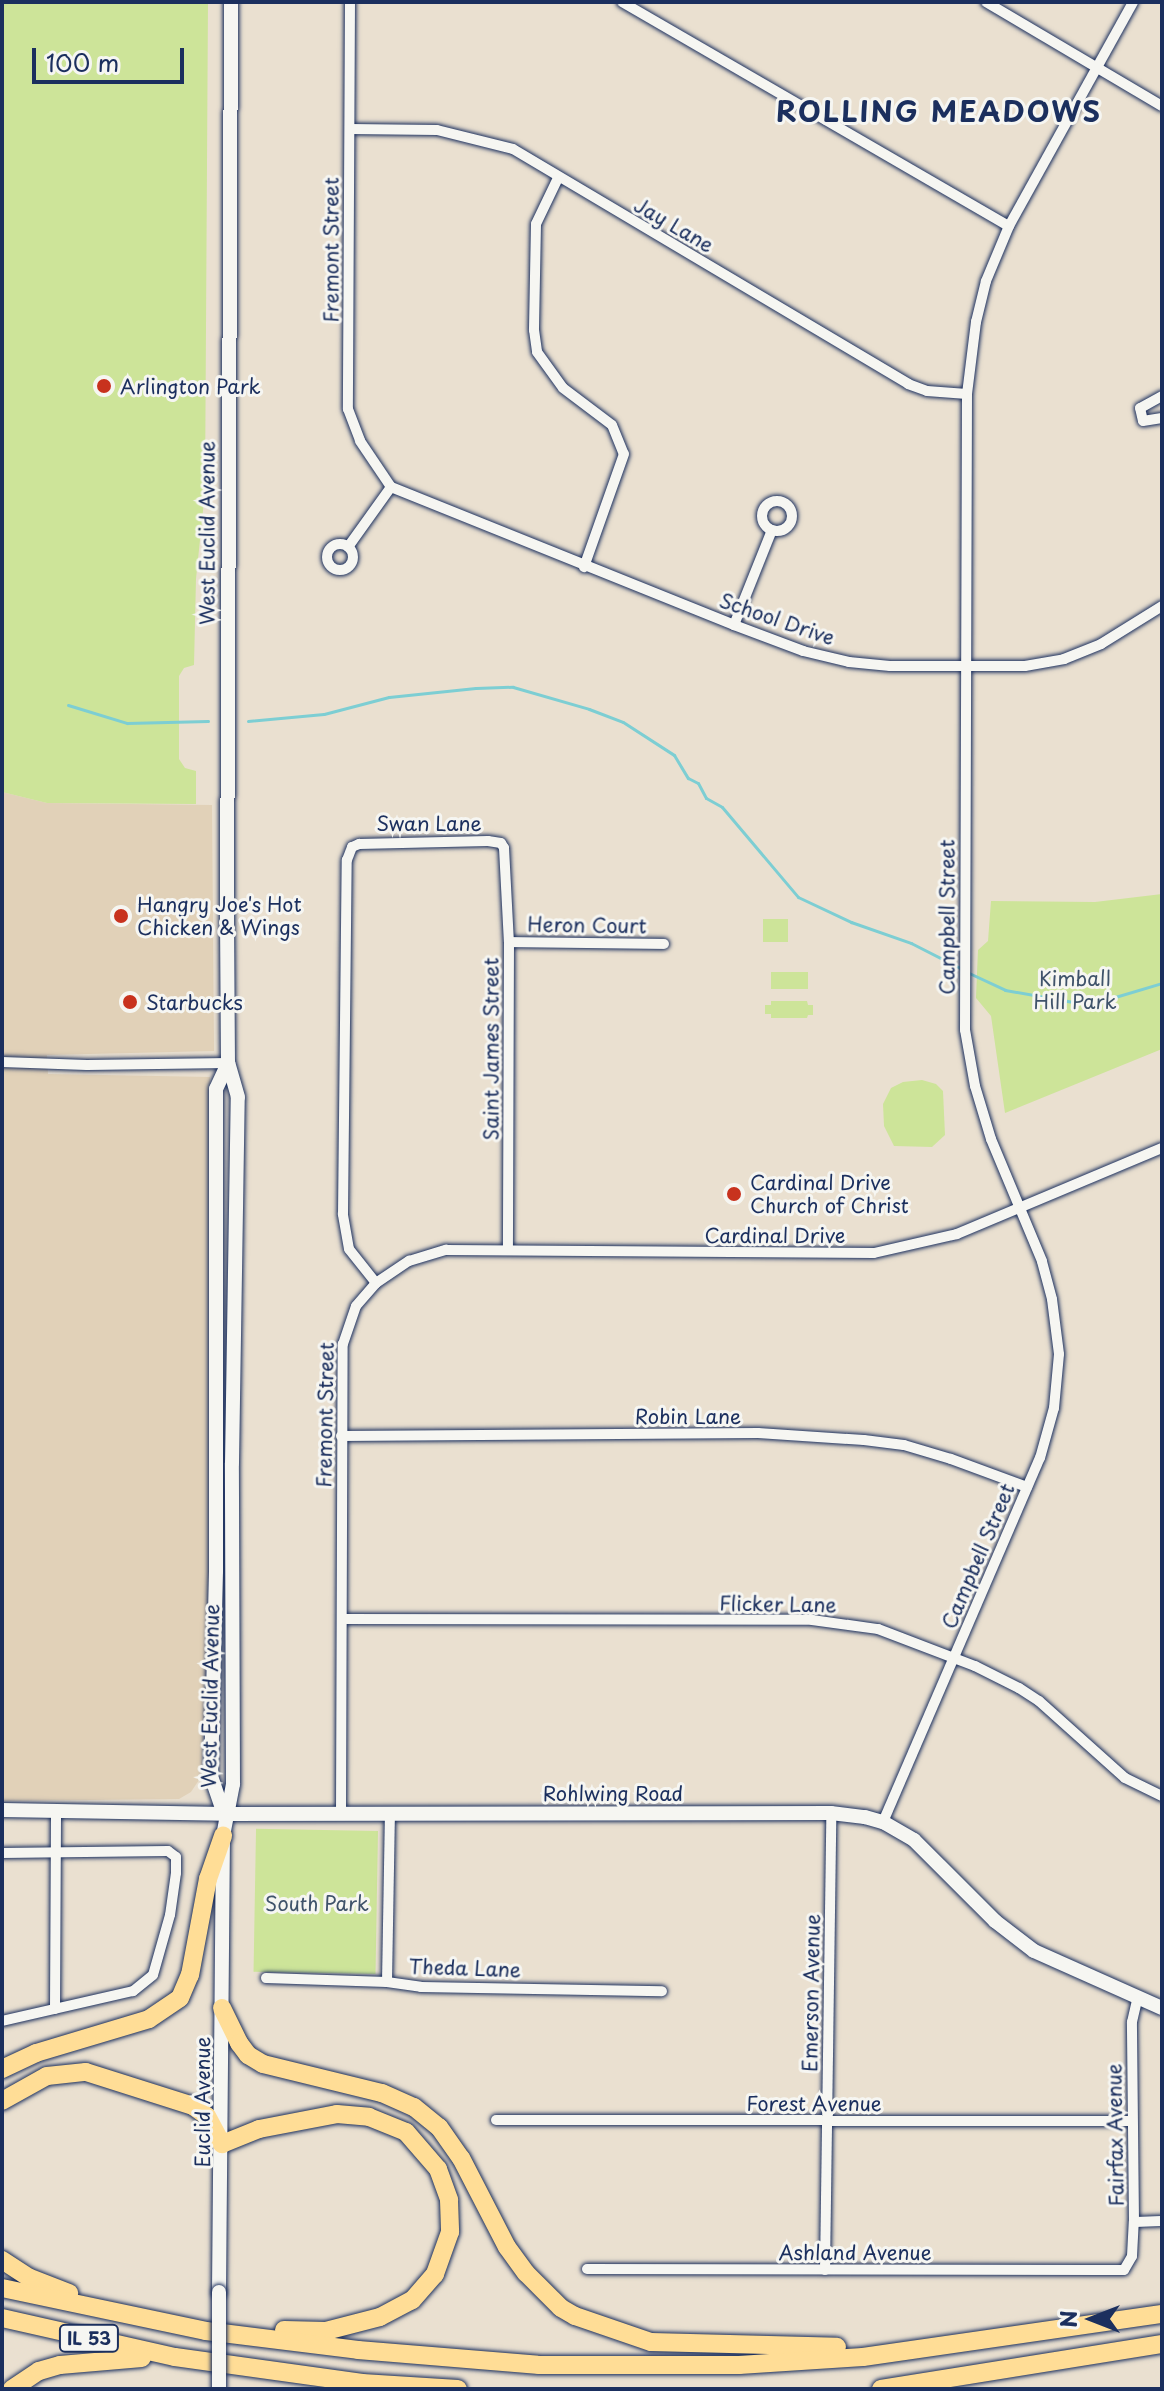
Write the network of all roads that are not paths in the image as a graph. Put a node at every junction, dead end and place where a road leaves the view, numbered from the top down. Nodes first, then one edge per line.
1 (231, 2) edge
2 (350, 2) edge
3 (622, 2) edge
4 (986, 2) edge
5 (1133, 2) edge
6 (1097, 67) junction
7 (1162, 106) edge
8 (350, 129) junction
9 (558, 178) junction
10 (1009, 226) junction
11 (967, 394) junction
12 (1162, 396) edge
13 (1162, 418) edge
14 (391, 487) junction
15 (772, 530) dead end
16 (348, 547) dead end
17 (584, 567) junction
18 (1162, 606) edge
19 (734, 625) junction
20 (968, 667) junction
21 (504, 848) joint
22 (509, 942) junction
23 (664, 944) dead end
24 (2, 1062) edge
25 (228, 1063) junction
26 (1162, 1148) edge
27 (1018, 1208) junction
28 (508, 1249) junction
29 (376, 1283) junction
30 (341, 1436) junction
31 (1027, 1487) junction
32 (342, 1619) junction
33 (954, 1657) junction
34 (1162, 1796) edge
35 (2, 1810) edge
36 (56, 1810) junction
37 (390, 1813) junction
38 (831, 1813) junction
39 (224, 1814) junction
40 (341, 1814) junction
41 (883, 1822) junction
42 (223, 1836) junction
43 (2, 1853) edge
44 (54, 1853) junction
45 (266, 1978) dead end
46 (387, 1982) junction
47 (662, 1991) dead end
48 (1138, 1997) junction
49 (222, 2008) junction
50 (1162, 2008) edge
51 (55, 2009) junction
52 (2, 2021) edge
53 (2, 2069) edge
54 (2, 2101) edge
55 (496, 2120) dead end
56 (1132, 2121) junction
57 (827, 2122) junction
58 (222, 2144) junction
59 (1162, 2221) edge
60 (1134, 2222) junction
61 (2, 2260) edge
62 (587, 2269) dead end
63 (825, 2270) junction
64 (1124, 2270) joint
65 (2, 2288) edge
66 (1162, 2314) edge
67 (2, 2318) edge
68 (166, 2325) junction
69 (206, 2331) junction
70 (1162, 2344) edge
71 (928, 2349) junction
72 (175, 2357) junction
73 (292, 2375) junction
74 (12, 2389) edge
75 (219, 2389) edge
76 (349, 2389) edge
77 (458, 2389) edge
78 (881, 2389) edge

1 - 25 main road, West Euclid Avenue
2 - 8 street, Fremont Street
3 - 10 street
4 - 6 street
5 - 6 street, Campbell Street
6 - 7 street
6 - 10 street, Campbell Street
8 - 9 street, Jay Lane
8 - 14 street, Fremont Street
9 - 11 street, Jay Lane
9 - 17 street
10 - 11 street, Campbell Street
11 - 20 street, Campbell Street
12 - 13 street
14 - 16 street
14 - 17 street, School Drive
15 - 19 street
17 - 19 street, School Drive
18 - 20 street, School Drive
19 - 20 street, School Drive
20 - 27 street, Campbell Street
21 - 22 street, Saint James Street
21 - 29 street, Swan Lane
22 - 23 street, Heron Court
22 - 28 street, Saint James Street
24 - 25 street
25 - 39 main road, West Euclid Avenue
25 - 39 main road, West Euclid Avenue
26 - 27 street, Cardinal Drive
27 - 28 street, Cardinal Drive
27 - 31 street, Campbell Street
28 - 29 street, Cardinal Drive
29 - 30 street, Fremont Street
30 - 31 street, Robin Lane
30 - 32 street, Fremont Street
31 - 33 street, Campbell Street
32 - 33 street, Flicker Lane
32 - 40 street, Fremont Street
33 - 34 street, Flicker Lane
33 - 41 street, Campbell Street
35 - 36 main road, Rohlwing Road
36 - 39 main road, Rohlwing Road
36 - 44 street
37 - 38 main road, Rohlwing Road
37 - 40 main road, Rohlwing Road
37 - 46 street
38 - 41 main road, Rohlwing Road
38 - 57 street, Emerson Avenue
39 - 40 main road, Rohlwing Road
39 - 42 main road, Euclid Avenue
41 - 48 main road, Rohlwing Road
42 - 49 main road, Euclid Avenue
42 - 53 highway
43 - 44 street
44 - 51 street
44 - 51 street
45 - 46 street, Theda Lane
46 - 47 street, Theda Lane
48 - 50 main road, Rohlwing Road
48 - 56 street, Fairfax Avenue
49 - 58 main road, Euclid Avenue
49 - 71 highway
51 - 52 street
54 - 58 highway
55 - 57 street, Forest Avenue
56 - 57 street, Forest Avenue
56 - 60 street, Fairfax Avenue
57 - 63 street, Emerson Avenue
58 - 69 highway
58 - 75 main road, Euclid Avenue, bridge
59 - 60 street
60 - 64 street, Fairfax Avenue
61 - 68 highway
62 - 63 street, Ashland Avenue
63 - 64 street, Ashland Avenue
65 - 68 highway, IL 53
66 - 71 highway, IL 53
67 - 72 highway, IL 53
68 - 69 highway, IL 53
69 - 71 highway, IL 53
70 - 78 highway
72 - 73 highway, IL 53
72 - 74 highway
73 - 76 highway
73 - 77 highway, IL 53

